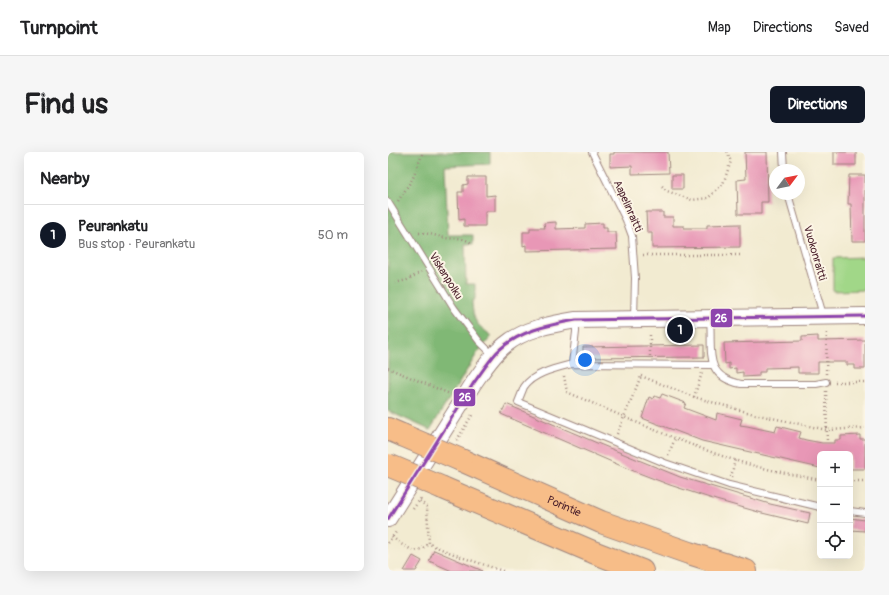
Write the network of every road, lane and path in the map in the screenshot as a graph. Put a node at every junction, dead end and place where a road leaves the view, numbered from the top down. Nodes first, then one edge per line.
1 (423, 152) edge
2 (592, 152) edge
3 (727, 152) edge
4 (783, 152) edge
5 (784, 164) edge
6 (662, 186) dead end
7 (790, 200) edge
8 (388, 202) edge
9 (393, 210) junction
10 (408, 235) junction
11 (473, 244) dead end
12 (634, 255) junction
13 (741, 255) dead end
14 (428, 267) junction
15 (395, 282) dead end
16 (865, 316) edge
17 (823, 317) junction
18 (710, 319) junction
19 (576, 320) junction
20 (634, 320) junction
21 (650, 331) dead end
22 (490, 360) junction
23 (572, 364) junction
24 (650, 364) junction
25 (705, 365) junction
26 (712, 365) junction
27 (388, 368) edge
28 (641, 376) junction
29 (826, 382) joint
30 (865, 382) edge
31 (456, 396) dead end
32 (694, 397) junction
33 (624, 417) junction
34 (865, 428) edge
35 (395, 432) edge
36 (675, 438) junction
37 (614, 442) junction
38 (735, 460) junction
39 (665, 463) junction
40 (388, 465) edge
41 (817, 479) edge
42 (853, 481) edge
43 (865, 481) edge
44 (729, 485) junction
45 (420, 501) dead end
46 (817, 505) edge
47 (853, 511) edge
48 (865, 513) edge
49 (388, 519) edge
50 (392, 537) dead end
51 (429, 544) junction
52 (503, 571) edge
53 (642, 571) edge
54 (746, 571) edge

1 - 9 path
2 - 12 lane, Aapelinraitti
3 - 6 path
4 - 5 lane
7 - 17 lane, Vuokonraitti
8 - 9 lane, Viskanpolku
9 - 10 lane, Viskanpolku
10 - 11 path
10 - 14 lane, Viskanpolku
12 - 13 path
12 - 20 lane, Aapelinraitti
14 - 15 path
14 - 22 lane, Viskanpolku
16 - 17 street
17 - 18 street
18 - 20 street
18 - 26 lane
19 - 20 street
19 - 22 street
19 - 23 lane
21 - 24 path
22 - 49 street
23 - 24 lane
23 - 33 path
23 - 37 lane
24 - 25 lane
24 - 28 path
25 - 26 lane
25 - 32 path
26 - 29 lane
27 - 31 path
28 - 32 path
28 - 33 path
29 - 30 path
32 - 34 path
33 - 36 path
33 - 37 path
35 - 54 highway, Porintie, bridge
36 - 38 path
36 - 39 path
37 - 39 lane
38 - 41 path
38 - 44 path
39 - 44 lane
40 - 53 highway, bridge
42 - 43 path
44 - 46 lane
45 - 51 path
47 - 48 lane
50 - 51 path
51 - 52 path

